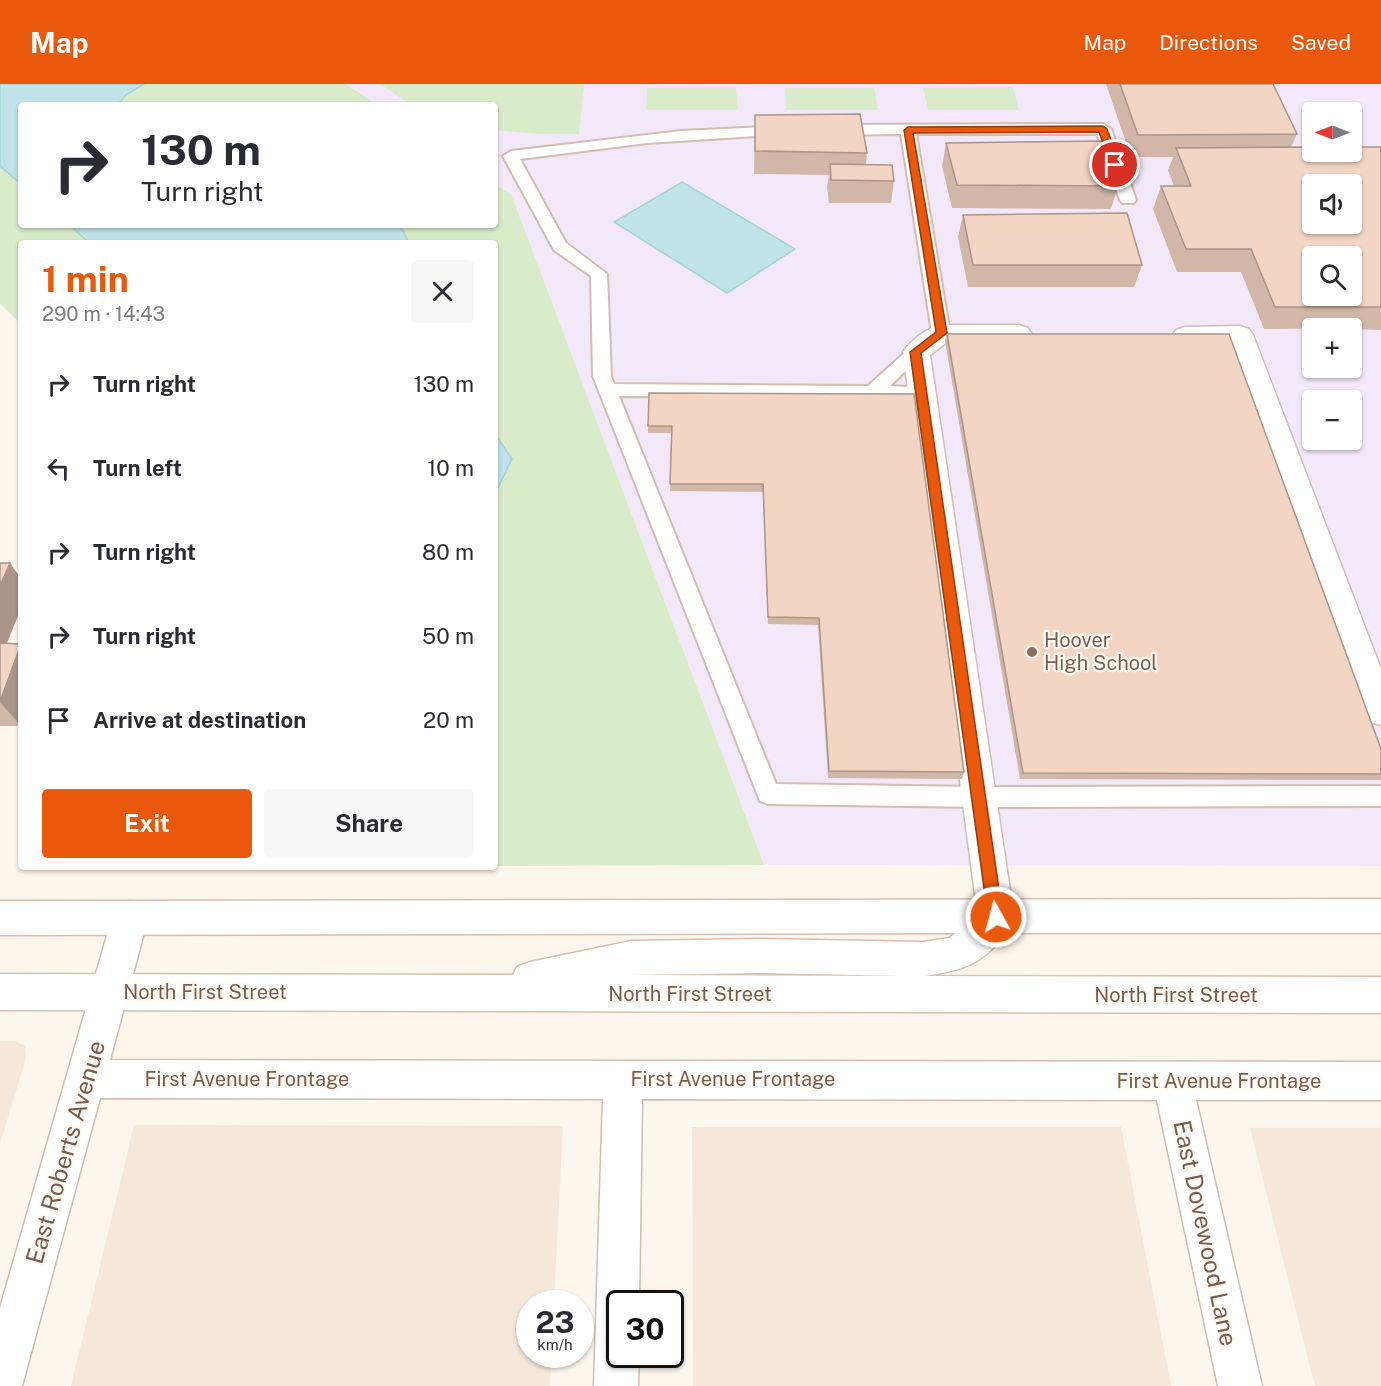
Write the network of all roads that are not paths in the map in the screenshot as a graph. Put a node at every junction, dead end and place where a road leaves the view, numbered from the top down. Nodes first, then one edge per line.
1 (908, 130) junction
2 (1128, 200) dead end
3 (941, 333) junction
4 (1047, 334) edge
5 (1164, 336) edge
6 (916, 352) junction
7 (608, 390) junction
8 (872, 392) junction
9 (921, 392) junction
10 (1381, 712) edge
11 (978, 796) junction
12 (1381, 796) edge
13 (1381, 916) edge
14 (996, 917) junction
15 (0, 918) edge
16 (130, 918) junction
17 (0, 992) edge
18 (111, 992) junction
19 (470, 994) junction
20 (1381, 996) edge
21 (85, 1079) junction
22 (623, 1079) junction
23 (1173, 1080) junction
24 (1381, 1081) edge
25 (0, 1386) edge
26 (616, 1386) edge
27 (1240, 1386) edge

1 - 2 lane
1 - 3 lane
1 - 7 lane
3 - 4 street
3 - 6 street
5 - 10 street
6 - 8 lane
6 - 9 street
7 - 8 lane
7 - 11 lane
8 - 9 lane
9 - 11 street
11 - 12 lane
11 - 14 street
13 - 14 street
14 - 16 street
14 - 19 street
15 - 16 street
16 - 18 street, East Roberts Avenue
17 - 18 street, North First Street
18 - 19 street, North First Street
18 - 21 street, East Roberts Avenue
19 - 20 street, North First Street
21 - 22 street, First Avenue Frontage
21 - 25 street, East Roberts Avenue
22 - 23 street, First Avenue Frontage
22 - 26 street
23 - 24 street, First Avenue Frontage
23 - 27 street, East Dovewood Lane

